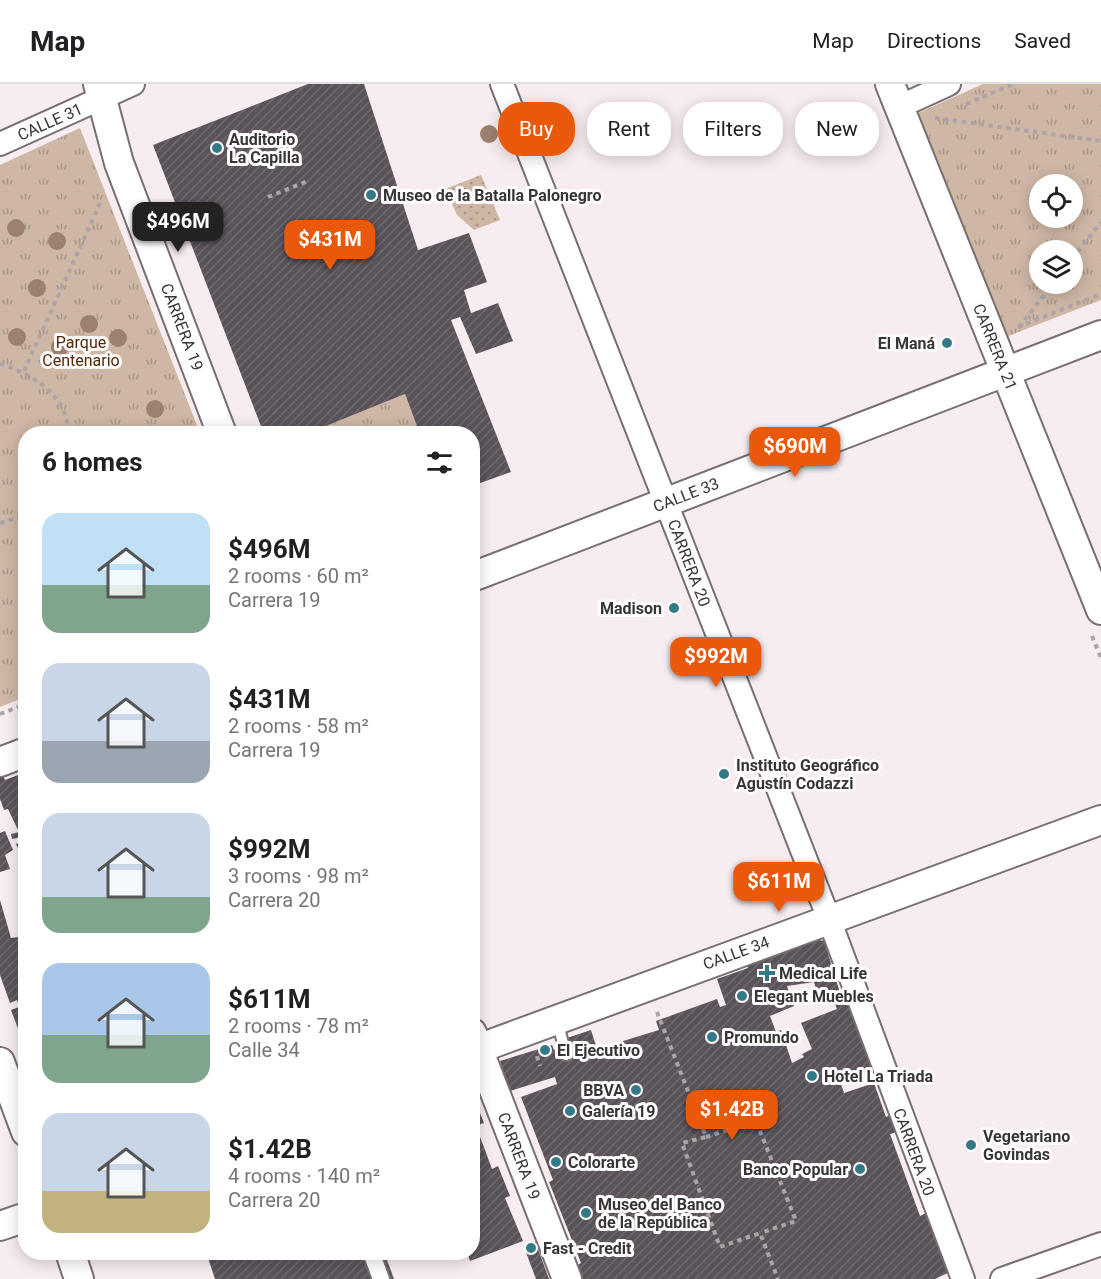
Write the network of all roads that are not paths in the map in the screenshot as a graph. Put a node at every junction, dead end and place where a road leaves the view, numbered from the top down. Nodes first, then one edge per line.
1 (133, 84) edge
2 (502, 84) edge
3 (949, 84) edge
4 (100, 91) edge
5 (894, 96) edge
6 (0, 144) edge
7 (1101, 335) edge
8 (1005, 372) junction
9 (219, 426) edge
10 (666, 502) junction
11 (480, 574) edge
12 (1101, 610) edge
13 (18, 755) edge
14 (0, 762) edge
15 (1101, 820) edge
16 (829, 919) junction
17 (556, 1020) junction
18 (480, 1042) edge
19 (566, 1055) dead end
20 (480, 1059) edge
21 (0, 1062) edge
22 (18, 1110) edge
23 (18, 1220) edge
24 (0, 1226) edge
25 (1101, 1244) edge
26 (73, 1260) edge
27 (374, 1260) edge
28 (79, 1279) edge
29 (381, 1279) edge
30 (567, 1279) edge
31 (963, 1279) edge
32 (1002, 1279) edge

1 - 4 street, CALLE 31
2 - 10 street, CARRERA 20
3 - 5 street
4 - 6 street, CALLE 31
4 - 9 street, CARRERA 19
5 - 8 street, CARRERA 21
7 - 8 street, CALLE 33
8 - 10 street, CALLE 33
8 - 12 street, CARRERA 21
10 - 11 street, CALLE 33
10 - 16 street, CARRERA 20
13 - 14 street
15 - 16 street, CALLE 34
16 - 17 street, CALLE 34
16 - 31 street, CARRERA 20
17 - 18 street, CALLE 34
17 - 19 lane
20 - 30 street, CARRERA 19
21 - 22 street
23 - 24 street
25 - 32 street
26 - 28 street
27 - 29 street

